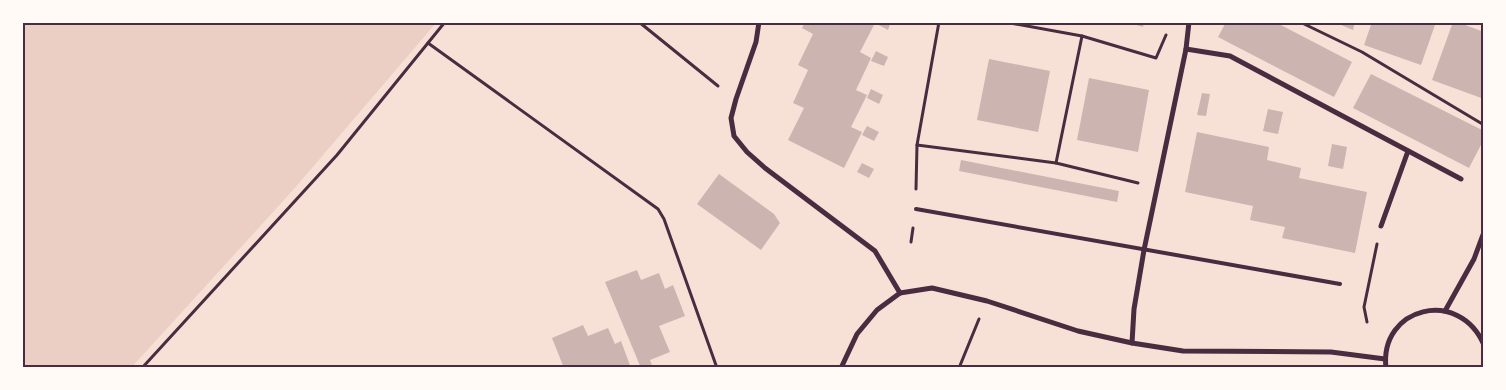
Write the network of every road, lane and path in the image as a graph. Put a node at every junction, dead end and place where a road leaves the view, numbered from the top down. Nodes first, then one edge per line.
1 (445, 22) edge
2 (639, 22) edge
3 (759, 22) edge
4 (939, 22) edge
5 (1005, 22) edge
6 (1189, 22) edge
7 (1300, 22) edge
8 (1167, 32) dead end
9 (1082, 36) junction
10 (428, 43) junction
11 (1186, 49) junction
12 (736, 99) junction
13 (1484, 125) edge
14 (917, 145) junction
15 (1408, 151) junction
16 (1056, 163) junction
17 (1461, 179) dead end
18 (1137, 192) dead end
19 (916, 208) junction
20 (1381, 226) joint
21 (1484, 232) edge
22 (911, 242) dead end
23 (1144, 250) junction
24 (1340, 284) dead end
25 (900, 293) junction
26 (987, 301) junction
27 (1445, 310) junction
28 (1367, 322) dead end
29 (1132, 343) junction
30 (1484, 345) edge
31 (1385, 358) junction
32 (142, 368) edge
33 (717, 368) edge
34 (841, 368) edge
35 (959, 368) edge
36 (1386, 368) edge

1 - 10 path
2 - 12 path
3 - 12 street
4 - 14 path
5 - 9 path
6 - 11 street
7 - 13 path
8 - 9 path
9 - 16 path
10 - 32 path
10 - 33 path
11 - 15 street
11 - 23 street
12 - 25 street
14 - 16 path
14 - 19 path
15 - 17 street
15 - 20 street
16 - 18 path
19 - 22 path
19 - 23 lane
20 - 28 path
21 - 27 street
23 - 24 lane
23 - 29 street
25 - 26 street
25 - 34 street
26 - 29 street
26 - 35 path
27 - 30 street
27 - 31 street
29 - 31 street
31 - 36 street

